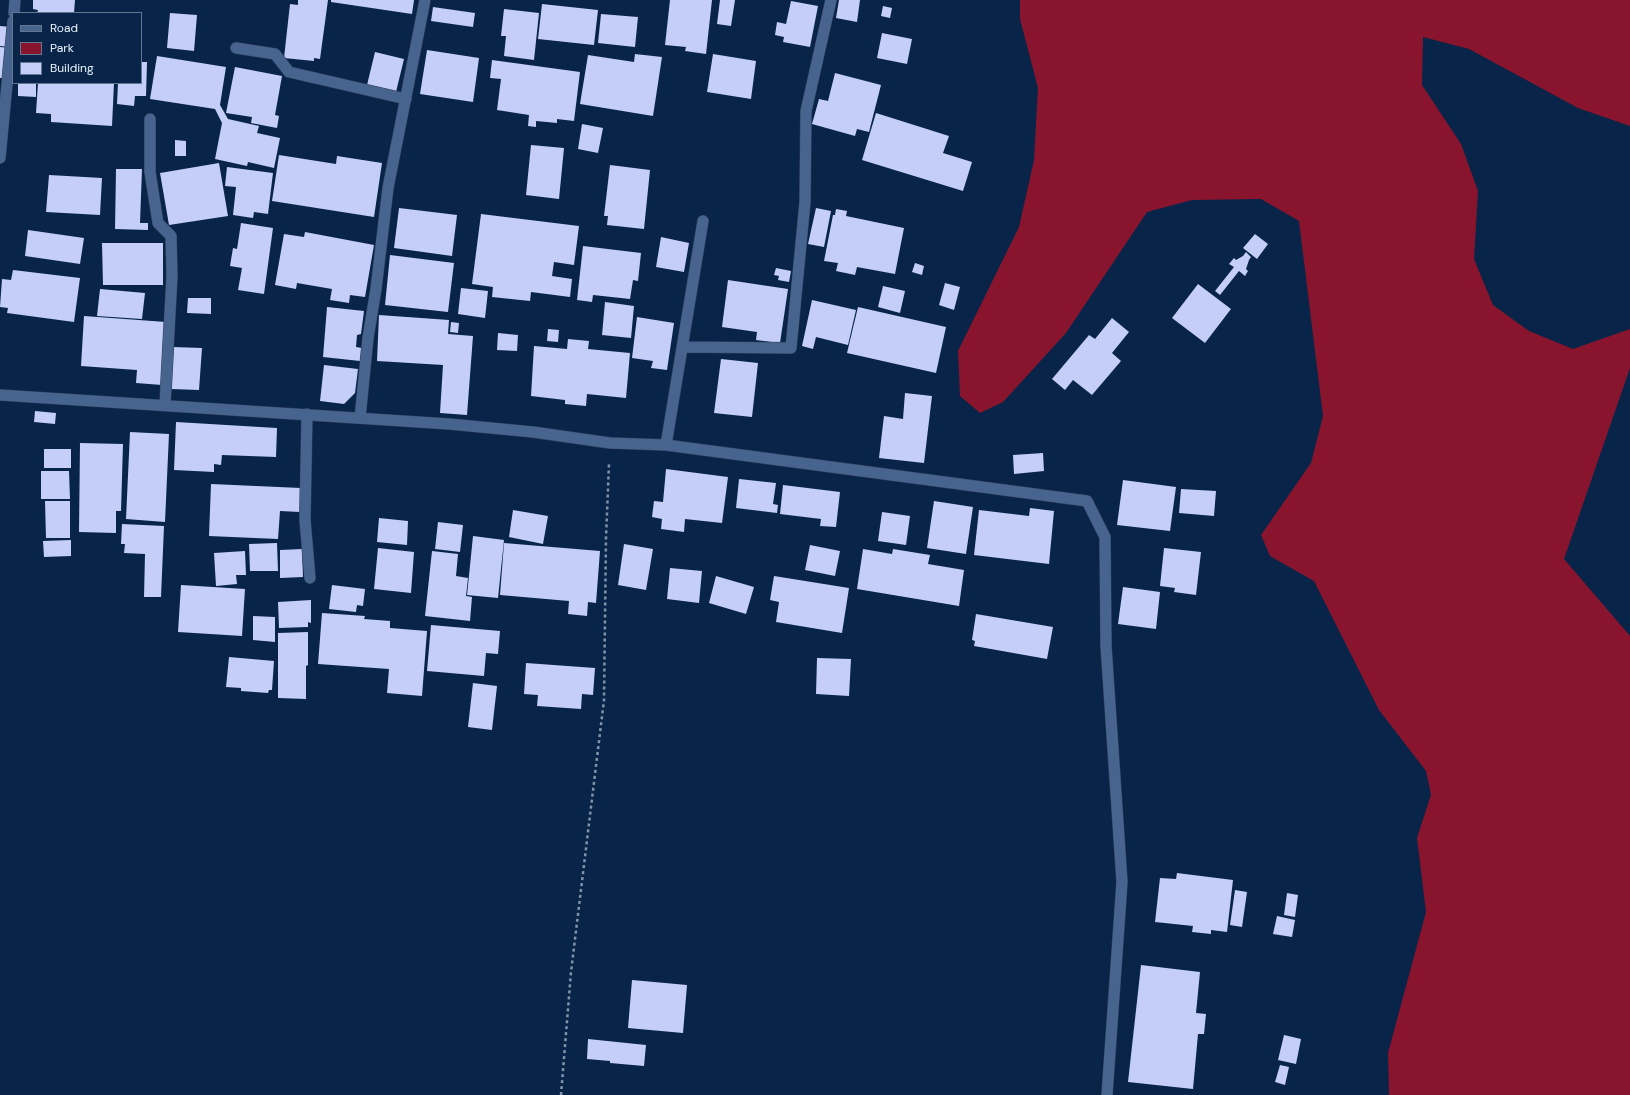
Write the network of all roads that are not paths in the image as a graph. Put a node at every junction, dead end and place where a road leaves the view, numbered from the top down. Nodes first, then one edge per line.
1 (15, 0) edge
2 (425, 0) edge
3 (831, 0) edge
4 (14, 12) edge
5 (12, 32) edge
6 (236, 48) dead end
7 (406, 99) junction
8 (150, 119) dead end
9 (0, 158) edge
10 (703, 221) dead end
11 (682, 347) junction
12 (0, 395) edge
13 (165, 405) junction
14 (307, 414) junction
15 (360, 418) junction
16 (666, 445) junction
17 (310, 578) dead end
18 (1107, 1095) edge

1 - 4 street
2 - 7 street
3 - 11 street
5 - 9 street
6 - 7 street
7 - 15 street
8 - 13 street
10 - 11 street
11 - 16 street
12 - 13 street
13 - 14 street
14 - 15 street
14 - 17 street
15 - 16 street
16 - 18 street

